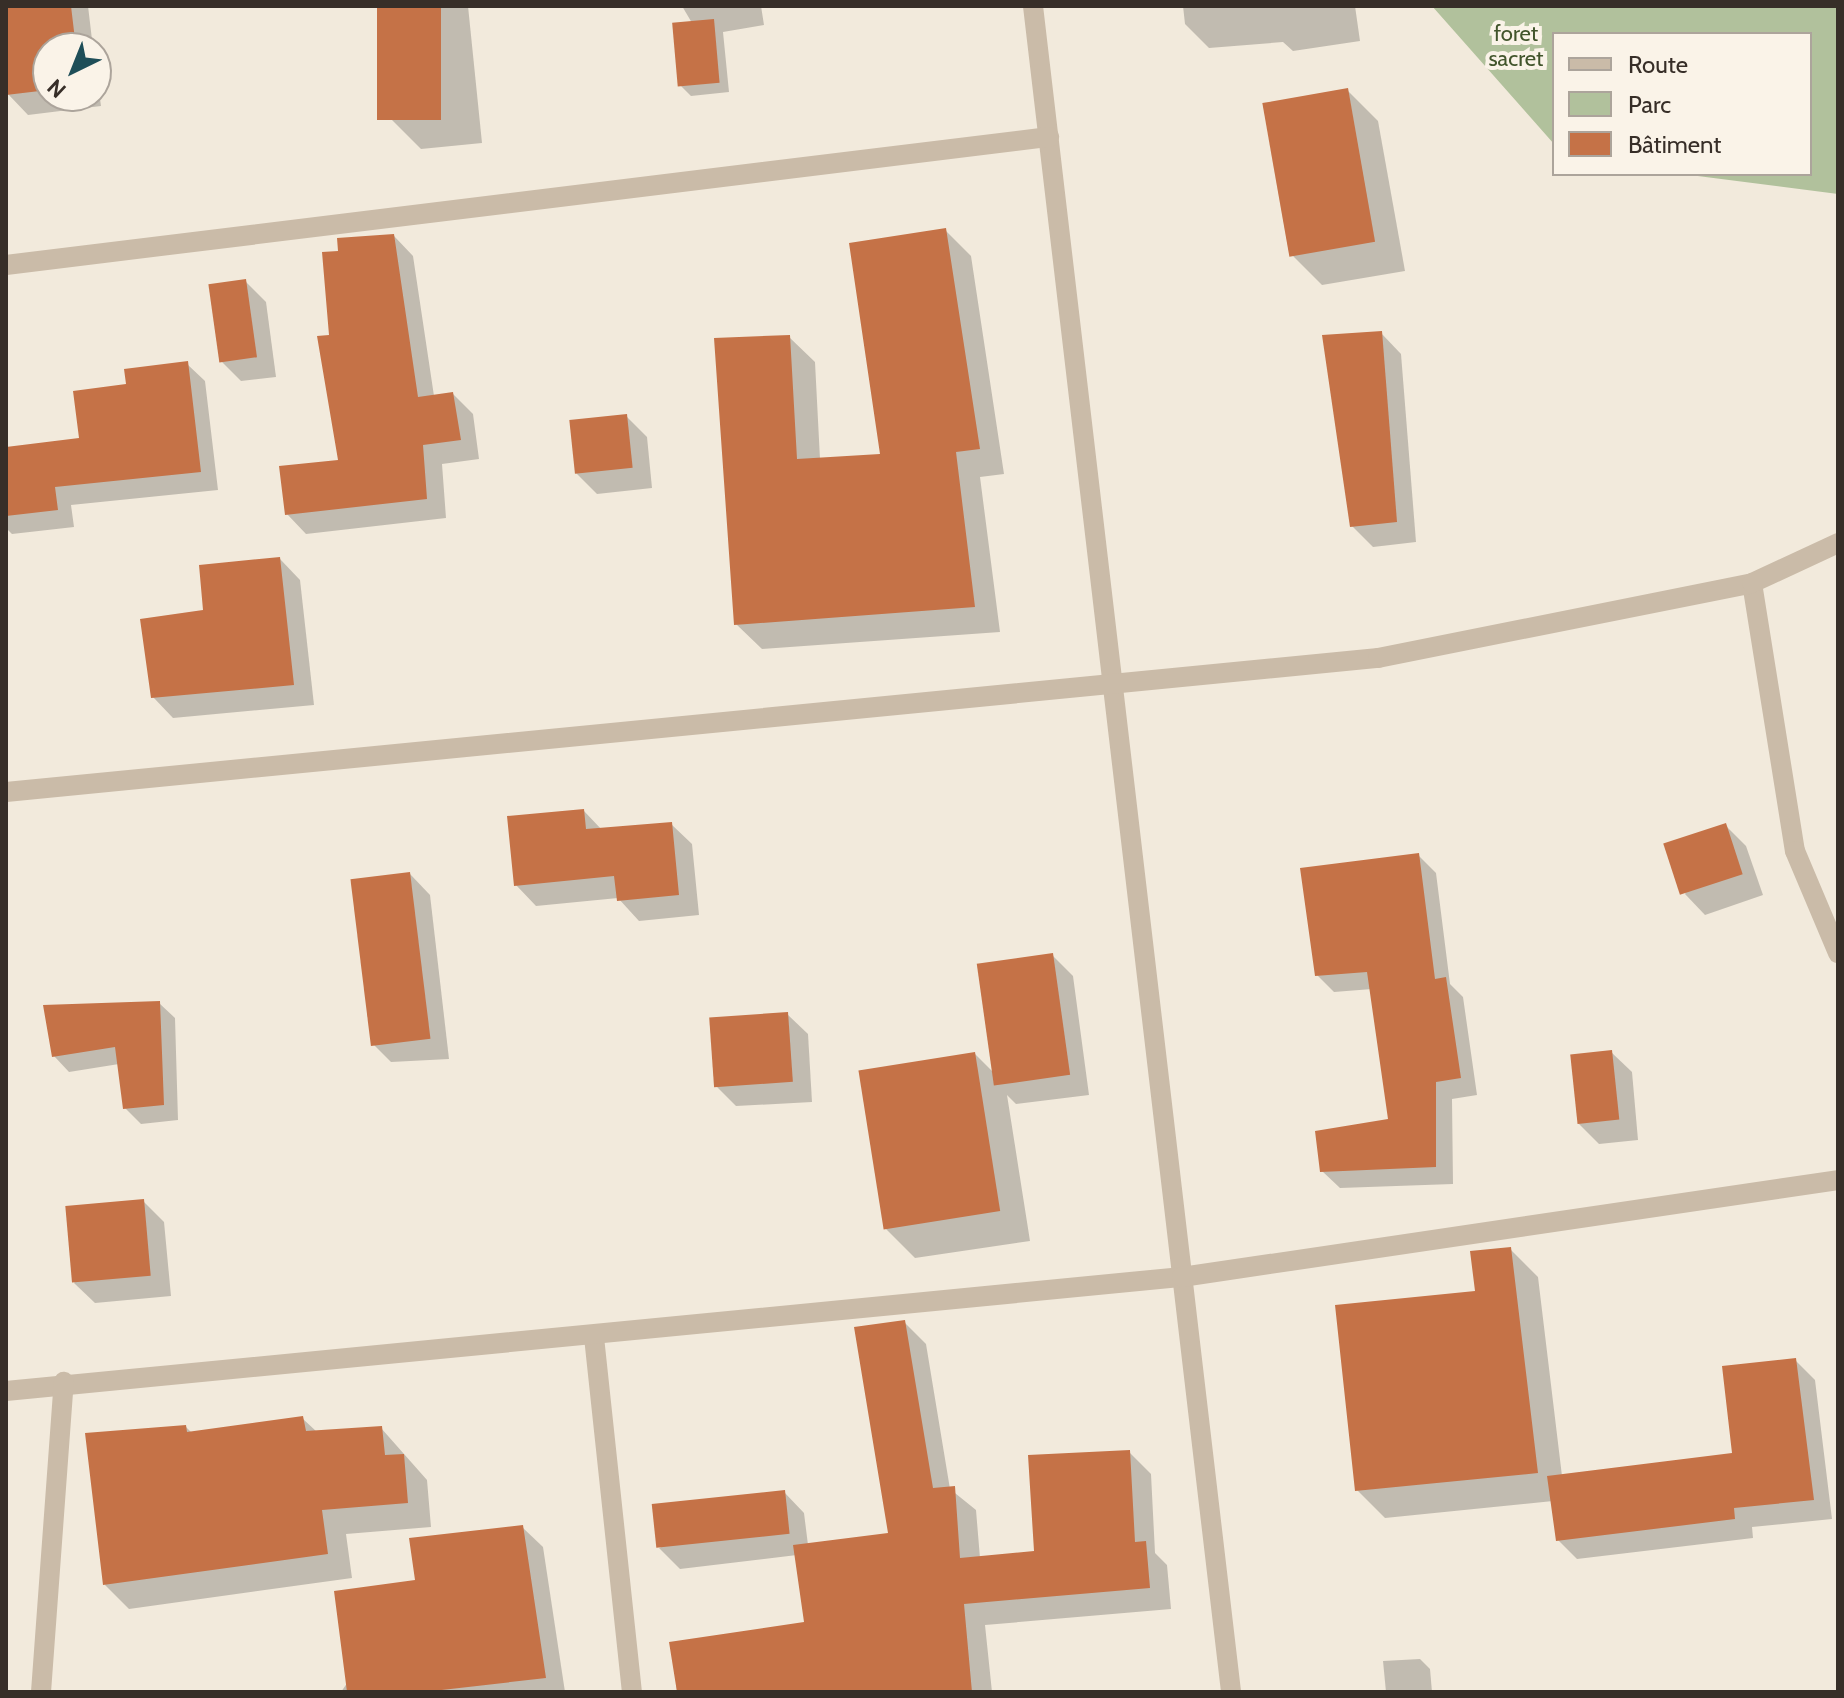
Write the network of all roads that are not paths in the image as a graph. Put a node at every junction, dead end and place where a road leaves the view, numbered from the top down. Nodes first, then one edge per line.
1 (1033, 6) edge
2 (1049, 137) junction
3 (6, 265) edge
4 (1838, 543) edge
5 (1752, 583) junction
6 (1111, 679) junction
7 (6, 792) edge
8 (1838, 953) edge
9 (1838, 1180) edge
10 (1182, 1277) junction
11 (594, 1337) junction
12 (64, 1382) junction
13 (6, 1391) edge
14 (41, 1692) edge
15 (632, 1692) edge
16 (1231, 1692) edge

1 - 2 street
2 - 3 street
2 - 6 street
4 - 5 street
5 - 6 street
5 - 8 street
6 - 7 street
6 - 10 street
9 - 10 street
10 - 11 street
10 - 16 street
11 - 12 street
11 - 15 street
12 - 13 street
12 - 14 street

